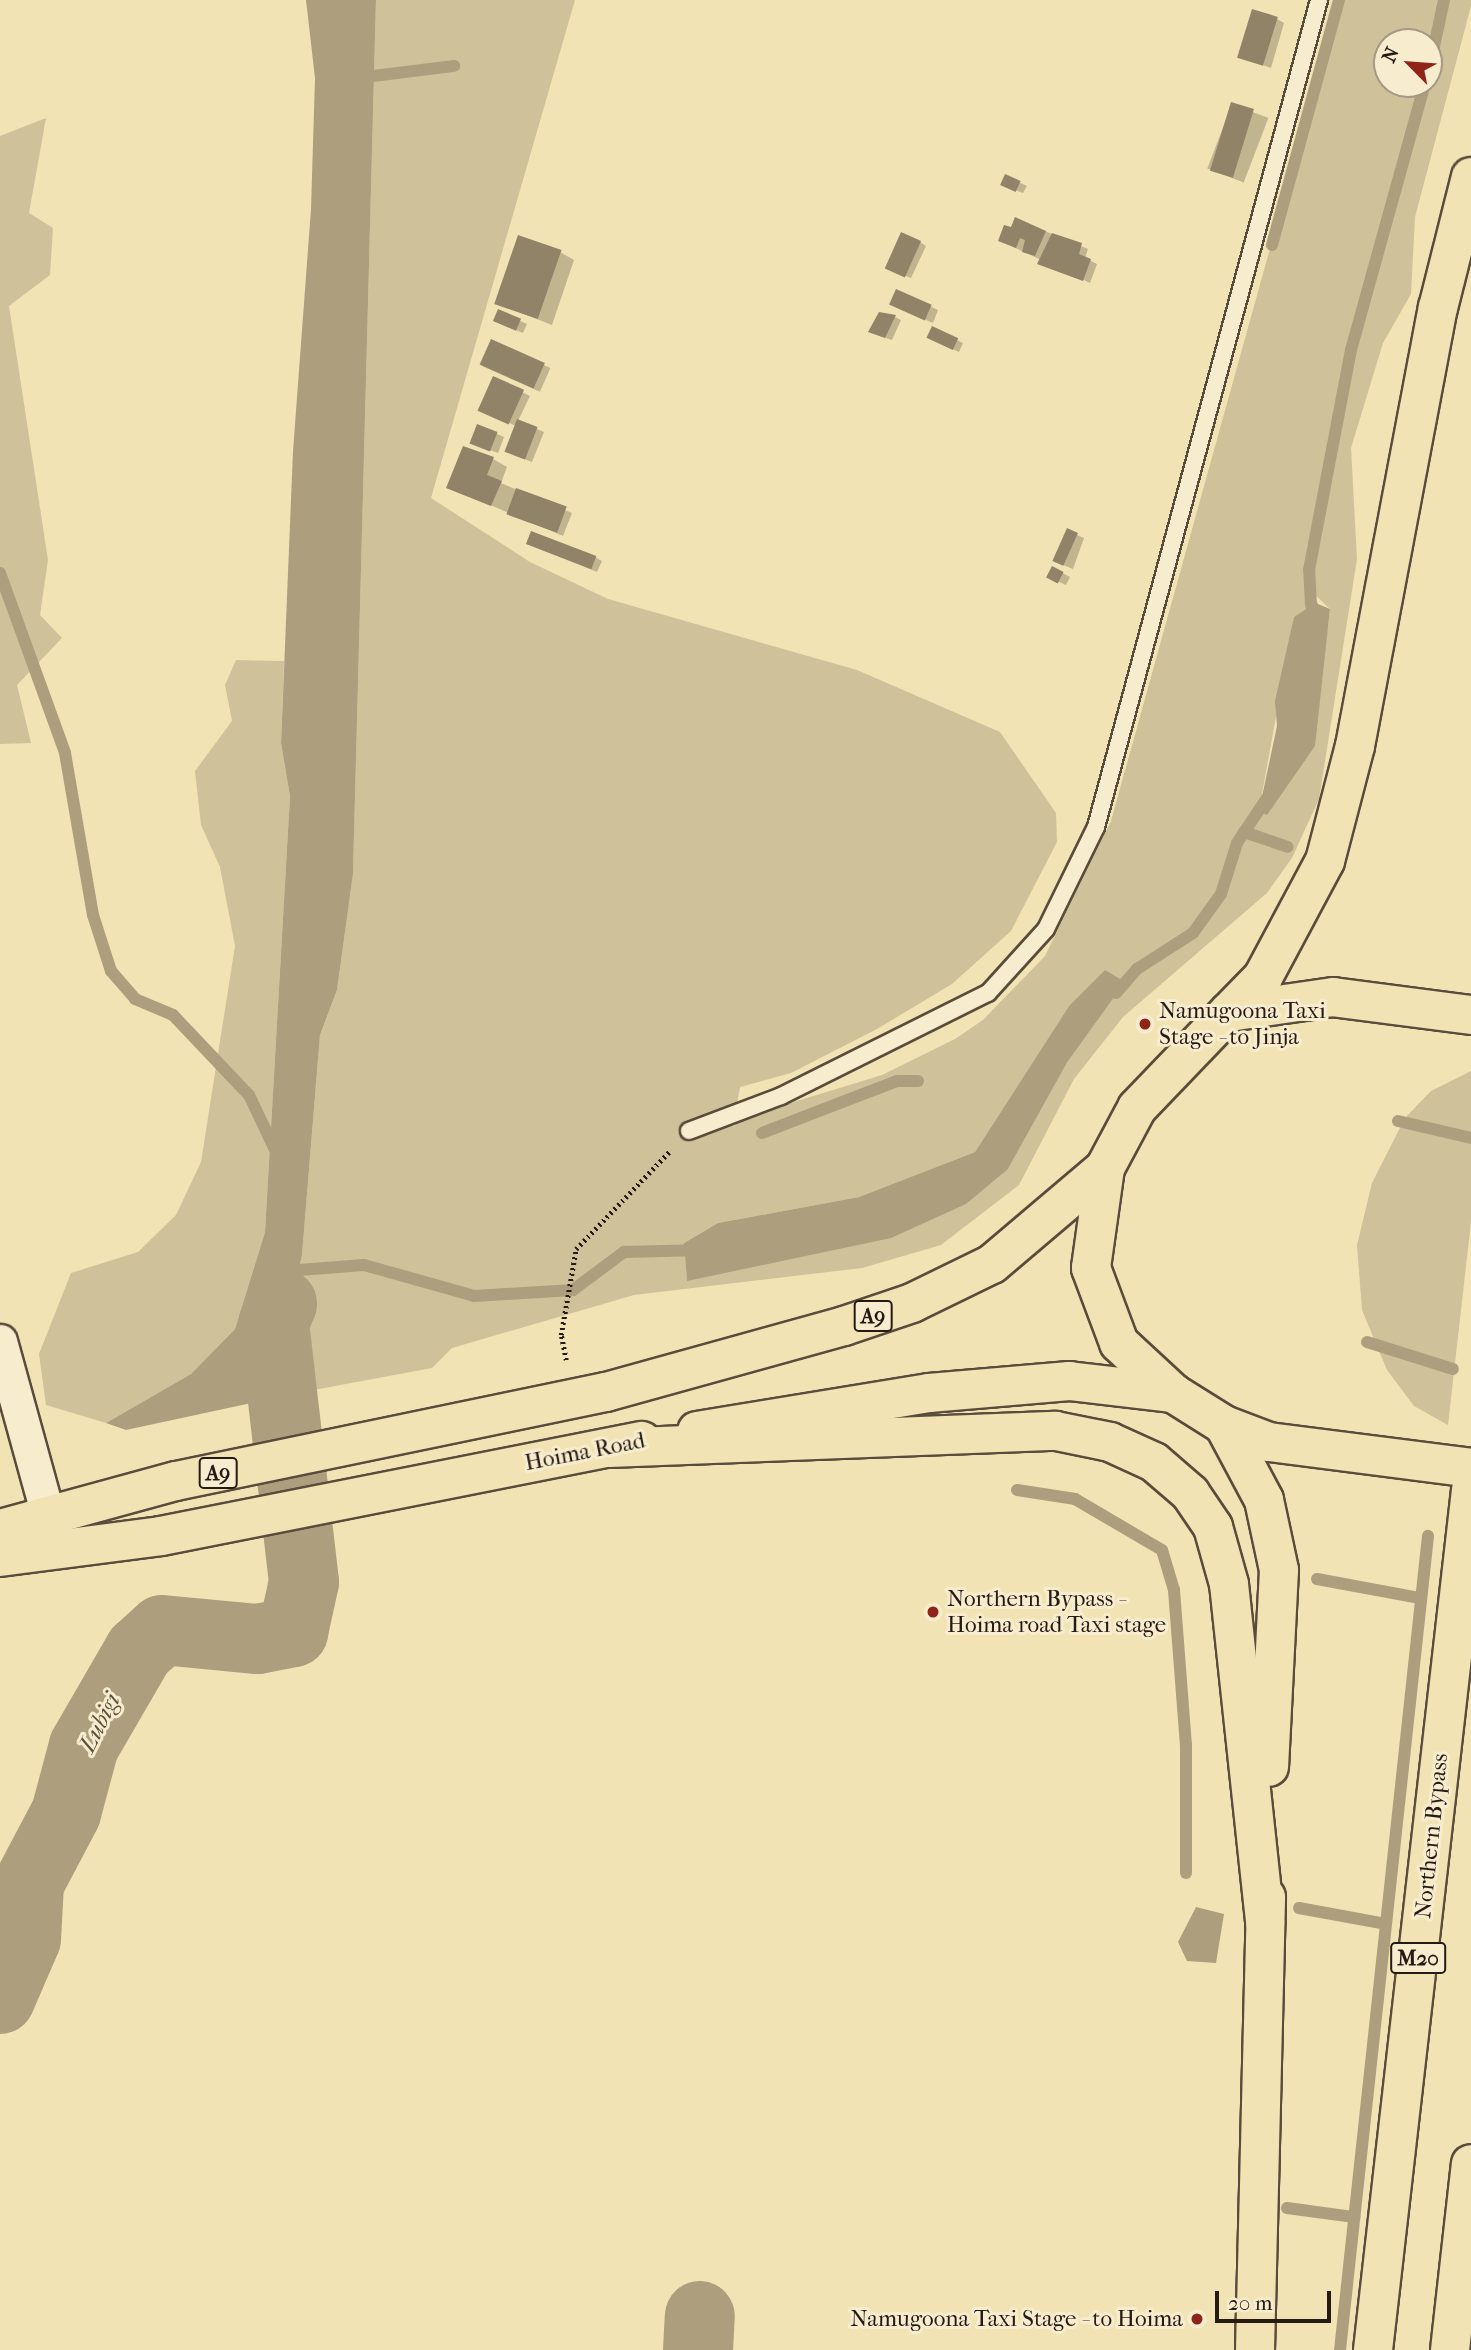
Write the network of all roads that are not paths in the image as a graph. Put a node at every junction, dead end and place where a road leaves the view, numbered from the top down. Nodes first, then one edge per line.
1 (1319, 0) edge
2 (1471, 177) edge
3 (1228, 1012) junction
4 (1471, 1015) edge
5 (689, 1131) road end
6 (1105, 1168) junction
7 (0, 1341) edge
8 (1173, 1393) junction
9 (1224, 1425) junction
10 (609, 1448) junction
11 (1471, 1468) edge
12 (1471, 1489) edge
13 (47, 1512) junction
14 (0, 1529) edge
15 (0, 1558) edge
16 (1265, 1923) junction
17 (1471, 2164) edge
18 (1255, 2350) edge
19 (1373, 2350) edge
20 (1450, 2350) edge

1 - 5 lane
2 - 3 main road
3 - 4 main road
3 - 6 main road
6 - 8 main road
6 - 13 main road, A9
7 - 13 street
8 - 9 main road
8 - 10 main road, Hoima Road
9 - 11 main road
9 - 16 main road
10 - 15 main road, Hoima Road / A9
10 - 16 main road
12 - 19 main road, Northern Bypass / M20
13 - 14 main road, A9
16 - 18 main road
17 - 20 main road

